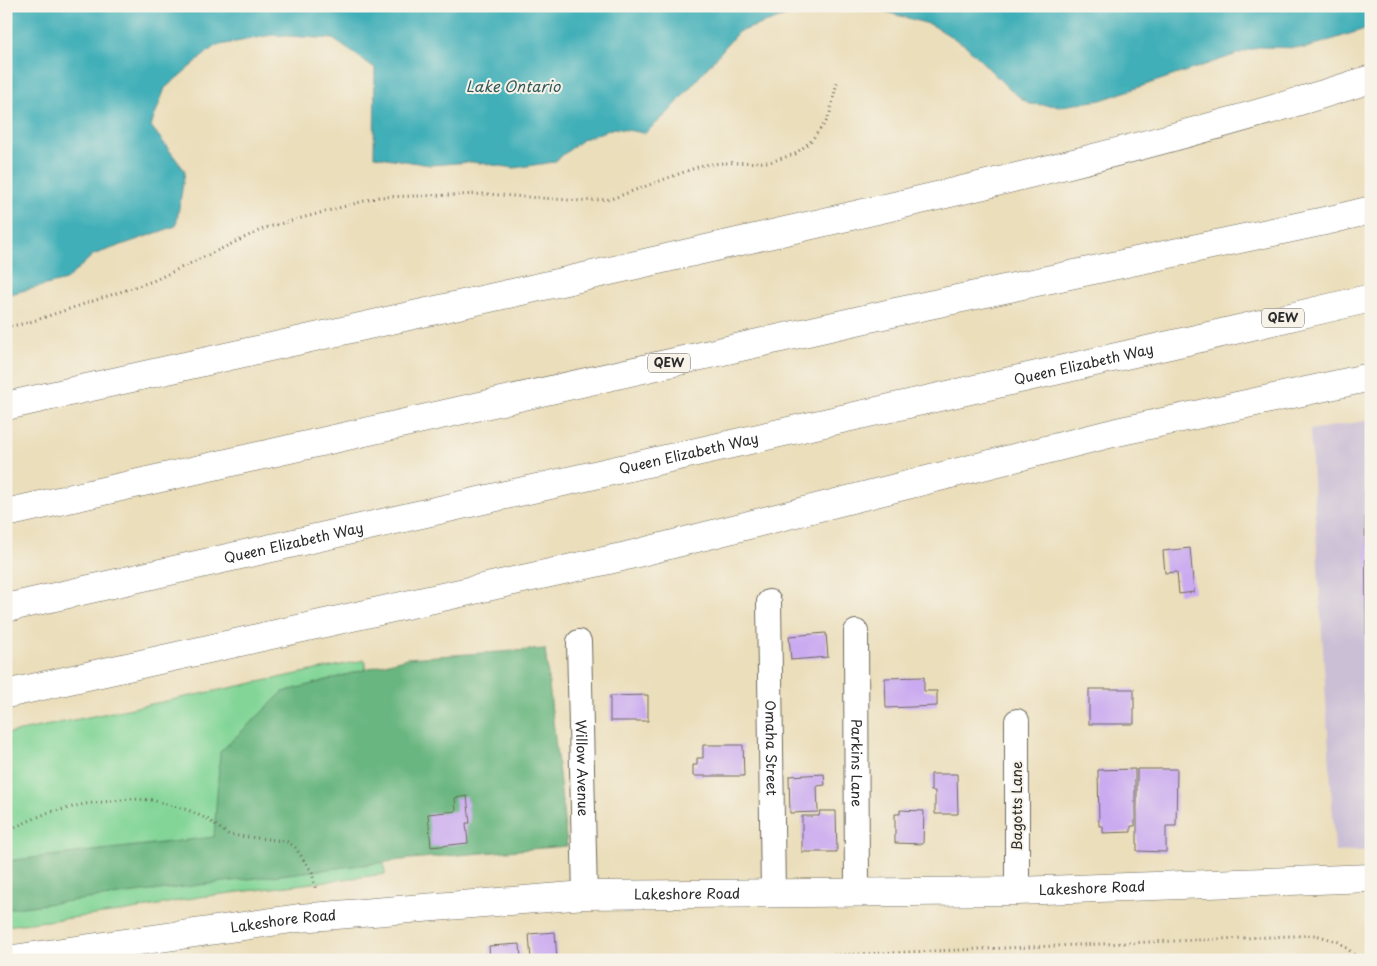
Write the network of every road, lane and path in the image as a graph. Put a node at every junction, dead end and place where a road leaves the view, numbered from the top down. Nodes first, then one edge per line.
1 (1371, 79) edge
2 (837, 82) dead end
3 (1371, 210) edge
4 (1371, 298) edge
5 (6, 327) edge
6 (1371, 377) edge
7 (6, 406) edge
8 (6, 513) edge
9 (768, 602) dead end
10 (6, 608) edge
11 (856, 632) dead end
12 (579, 642) dead end
13 (6, 694) edge
14 (1018, 721) dead end
15 (6, 831) edge
16 (1371, 878) edge
17 (1017, 891) junction
18 (857, 893) junction
19 (773, 894) junction
20 (585, 895) junction
21 (321, 916) junction
22 (6, 960) edge
23 (719, 960) edge
24 (1361, 960) edge

1 - 7 main road
2 - 5 path
3 - 8 main road, QEW
4 - 10 main road, Queen Elizabeth Way / QEW
6 - 13 main road
9 - 19 street, Omaha Street
11 - 18 street, Parkins Lane
12 - 20 street, Willow Avenue
14 - 17 street, Bagotts Lane
15 - 21 path
16 - 17 main road, Lakeshore Road
17 - 18 main road, Lakeshore Road
18 - 19 main road, Lakeshore Road
19 - 20 main road, Lakeshore Road
20 - 21 main road, Lakeshore Road
21 - 22 main road, Lakeshore Road
23 - 24 path

